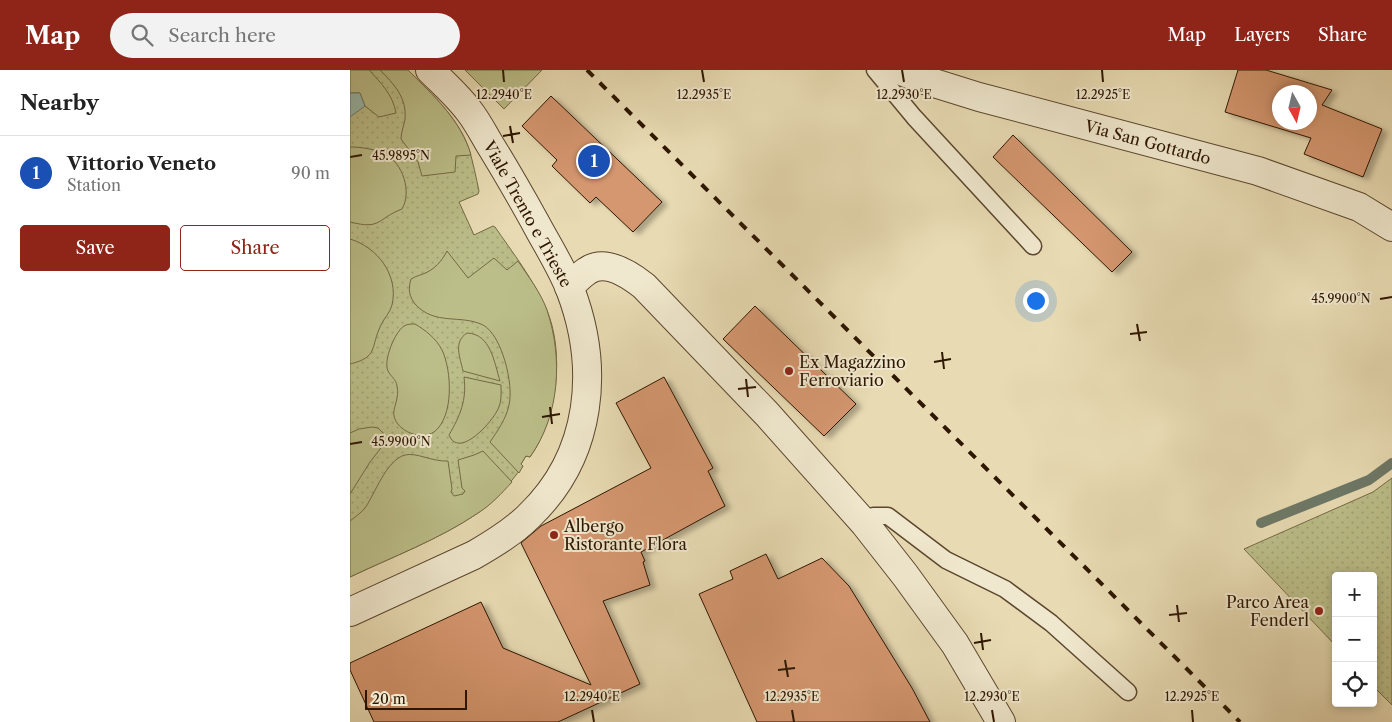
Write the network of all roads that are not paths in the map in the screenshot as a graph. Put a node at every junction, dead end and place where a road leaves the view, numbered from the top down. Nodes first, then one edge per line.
1 (430, 70) edge
2 (875, 70) edge
3 (899, 70) edge
4 (1392, 227) edge
5 (1033, 246) dead end
6 (569, 287) junction
7 (865, 524) junction
8 (350, 612) edge
9 (1128, 692) dead end
10 (1001, 722) edge

1 - 6 street, Viale Trento e Trieste
2 - 5 lane
3 - 4 street, Via San Gottardo
6 - 7 street
6 - 8 street, Viale Trento e Trieste
7 - 9 lane
7 - 10 street

